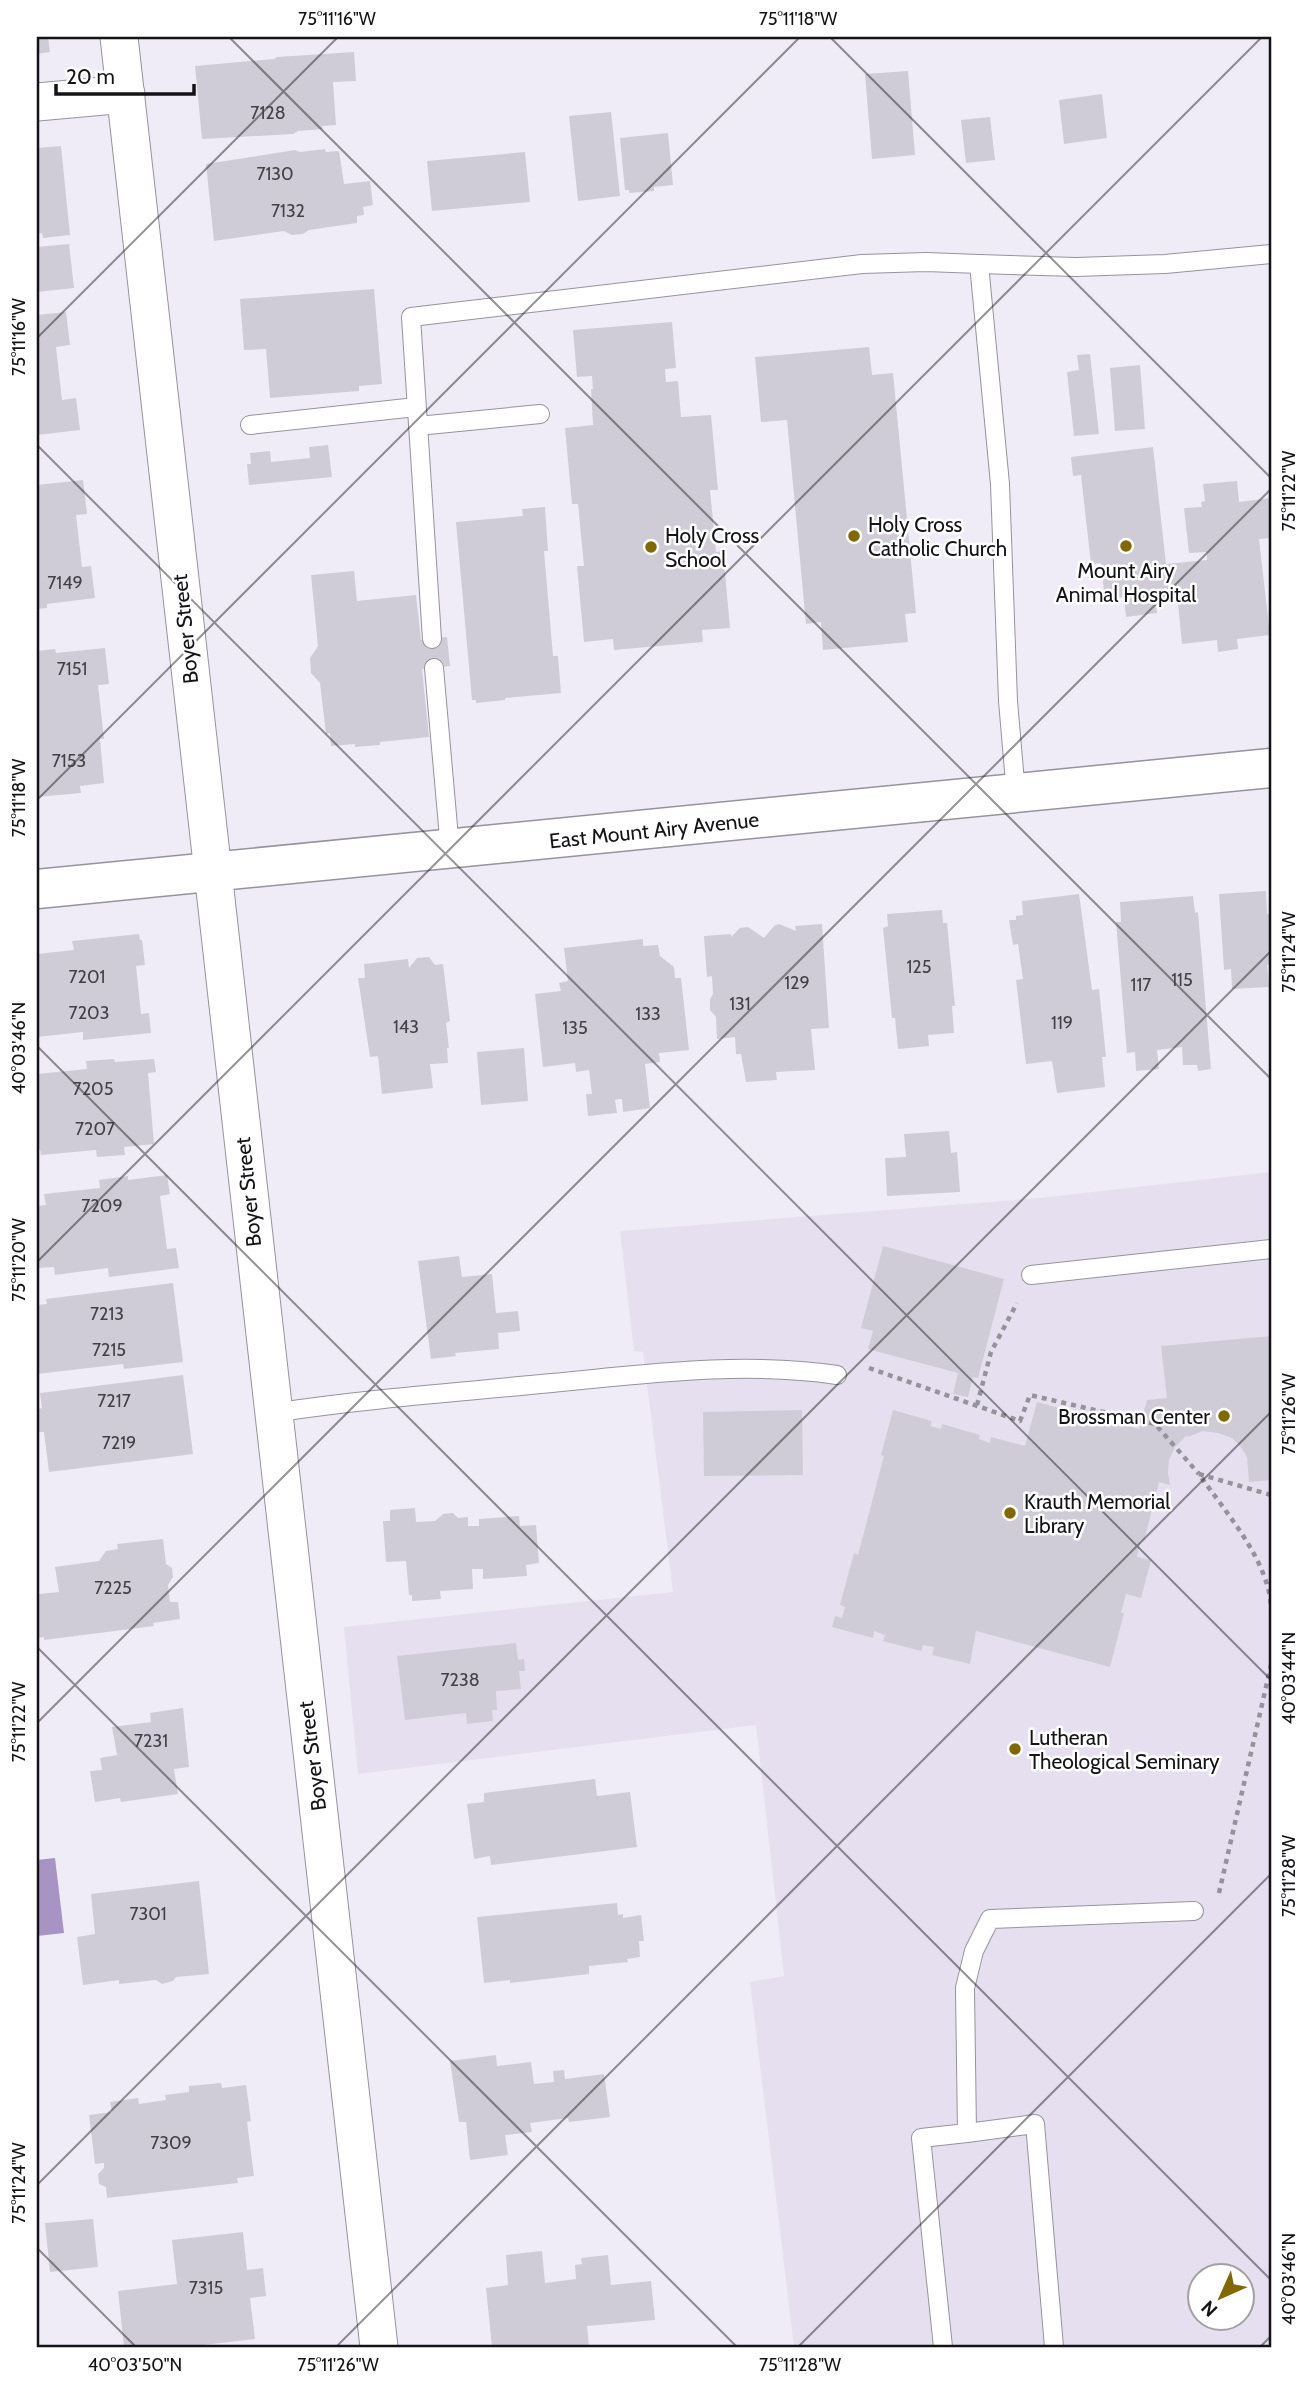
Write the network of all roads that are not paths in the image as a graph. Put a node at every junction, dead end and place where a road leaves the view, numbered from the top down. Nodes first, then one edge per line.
1 (119, 37) edge
2 (126, 94) junction
3 (37, 102) edge
4 (1271, 254) edge
5 (979, 264) junction
6 (416, 407) junction
7 (540, 414) dead end
8 (250, 425) dead end
9 (418, 426) junction
10 (432, 639) dead end
11 (434, 668) dead end
12 (1271, 768) edge
13 (1016, 794) junction
14 (450, 849) junction
15 (212, 873) junction
16 (37, 889) edge
17 (1271, 1249) edge
18 (1031, 1275) road end
19 (837, 1375) road end
20 (272, 1413) junction
21 (1194, 1911) road end
22 (967, 2133) junction
23 (379, 2347) edge
24 (943, 2347) edge
25 (1055, 2347) edge

1 - 2 street, Boyer Street
2 - 3 street
2 - 15 street, Boyer Street
4 - 5 lane
5 - 6 lane
5 - 13 lane
6 - 8 lane
6 - 9 lane
7 - 9 lane
9 - 10 lane
11 - 14 lane
12 - 13 main road, East Mount Airy Avenue
13 - 14 main road, East Mount Airy Avenue
14 - 15 main road, East Mount Airy Avenue
15 - 16 main road, East Mount Airy Avenue
15 - 20 street, Boyer Street
17 - 18 lane
19 - 20 lane
20 - 23 street, Boyer Street
21 - 22 lane
22 - 24 lane
22 - 25 lane

